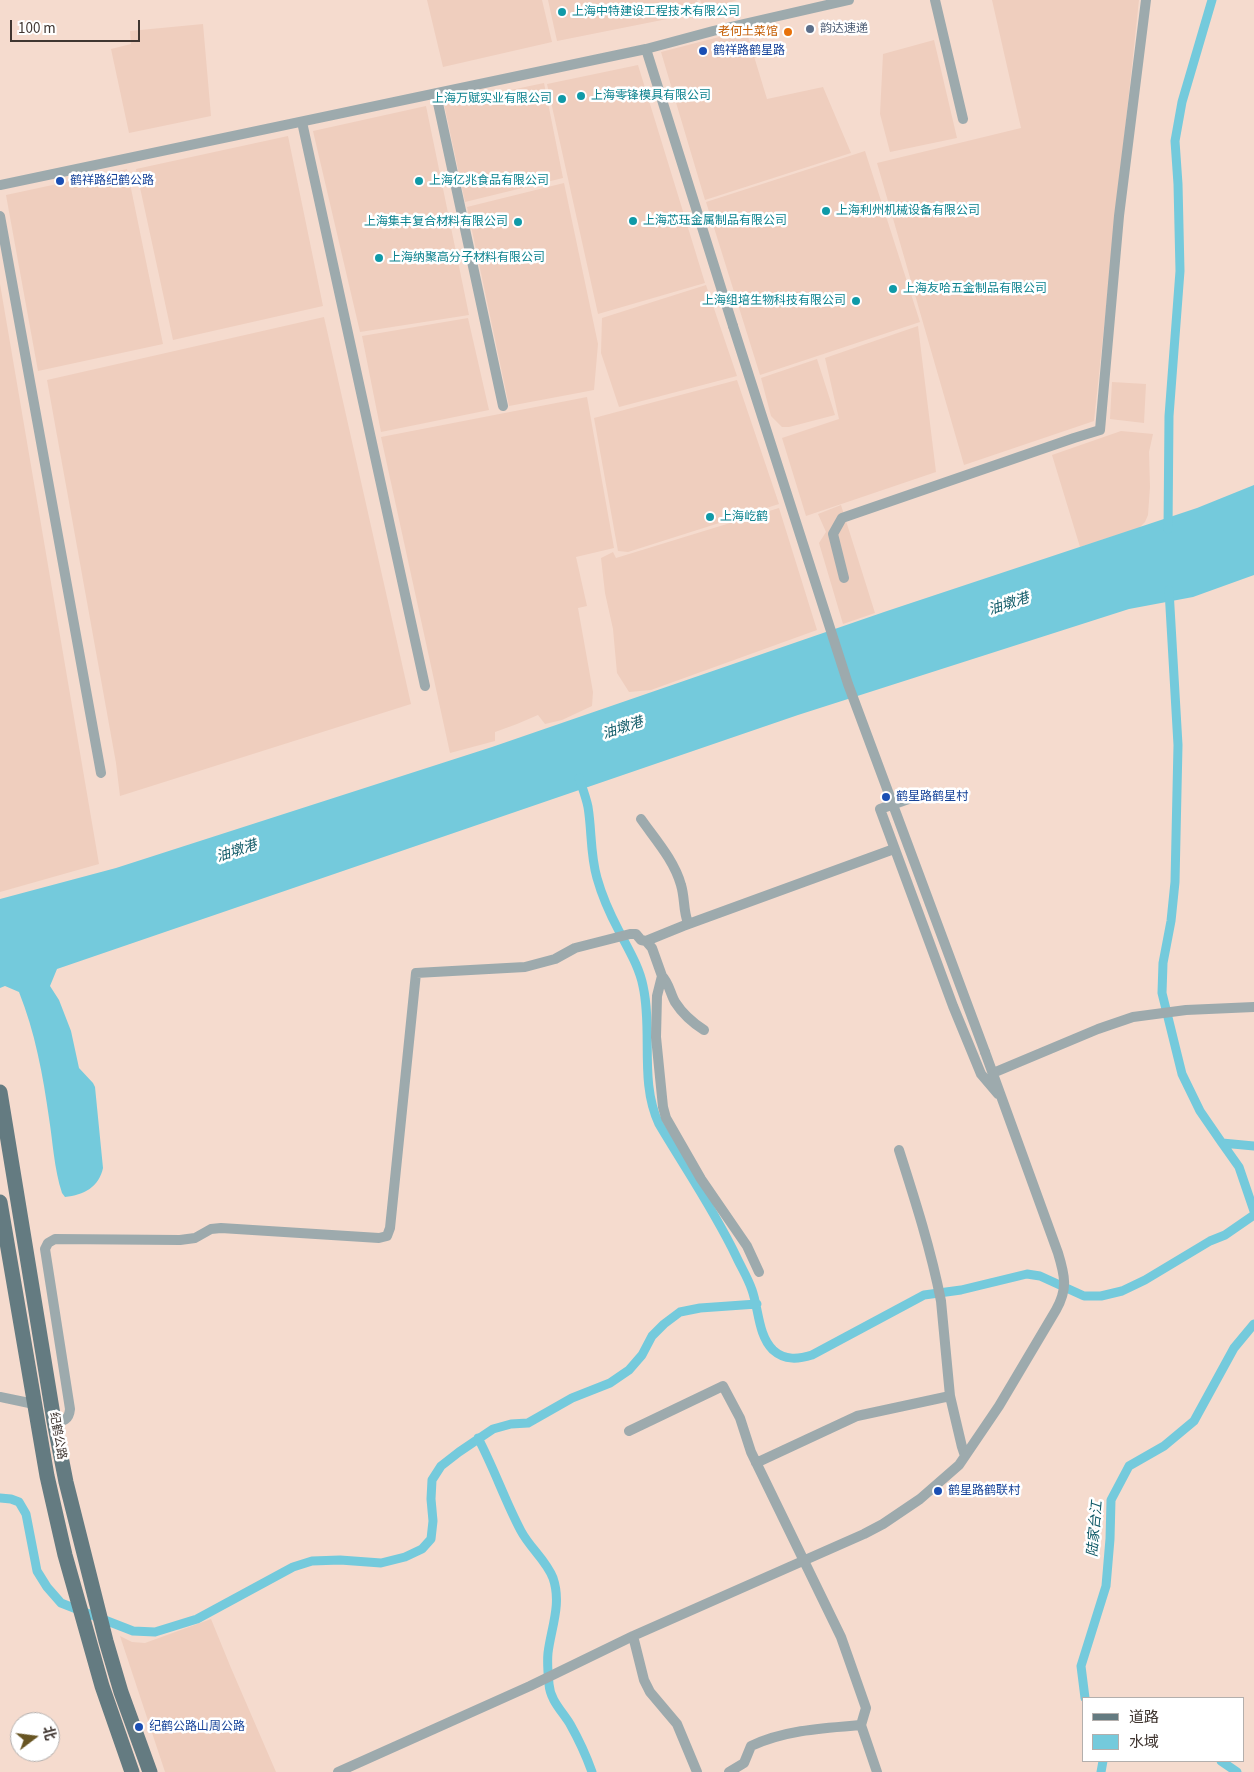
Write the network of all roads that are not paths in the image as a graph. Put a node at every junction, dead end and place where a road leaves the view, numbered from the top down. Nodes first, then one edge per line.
1 (849, 0) edge
2 (935, 0) edge
3 (1146, 0) edge
4 (646, 49) junction
5 (436, 94) junction
6 (963, 119) dead end
7 (302, 122) junction
8 (0, 185) edge
9 (0, 216) edge
10 (503, 406) dead end
11 (844, 578) dead end
12 (425, 686) dead end
13 (100, 773) dead end
14 (920, 795) dead end
15 (641, 819) dead end
16 (894, 849) junction
17 (683, 926) junction
18 (646, 941) junction
19 (662, 976) junction
20 (1254, 1007) edge
21 (704, 1030) dead end
22 (993, 1074) junction
23 (0, 1092) edge
24 (1002, 1098) junction
25 (899, 1150) dead end
26 (0, 1202) edge
27 (759, 1272) dead end
28 (950, 1396) junction
29 (0, 1397) edge
30 (34, 1404) junction
31 (54, 1421) junction
32 (629, 1431) dead end
33 (965, 1456) junction
34 (756, 1462) junction
35 (804, 1561) junction
36 (634, 1636) junction
37 (861, 1726) junction
38 (132, 1772) edge
39 (150, 1772) edge
40 (338, 1772) edge
41 (697, 1772) edge
42 (729, 1772) edge
43 (877, 1772) edge

1 - 4 street
2 - 6 street
3 - 11 street
4 - 5 street
4 - 22 street, bridge
5 - 7 street
5 - 10 street
7 - 8 street
7 - 12 street
9 - 13 street
14 - 16 street
15 - 17 street
16 - 17 street
16 - 24 street
17 - 18 street
18 - 19 street
18 - 31 street
19 - 21 street
19 - 27 street
20 - 22 street
22 - 24 street
23 - 31 main road, 纪鹤公路
24 - 33 street
25 - 28 street
26 - 30 main road, 纪鹤公路
28 - 33 street
28 - 34 street
29 - 30 street
30 - 38 main road, 纪鹤公路
31 - 39 main road, 纪鹤公路
32 - 34 street
33 - 35 street
34 - 35 street
35 - 36 street
35 - 37 street
36 - 40 street
36 - 41 street
37 - 42 street
37 - 43 street

